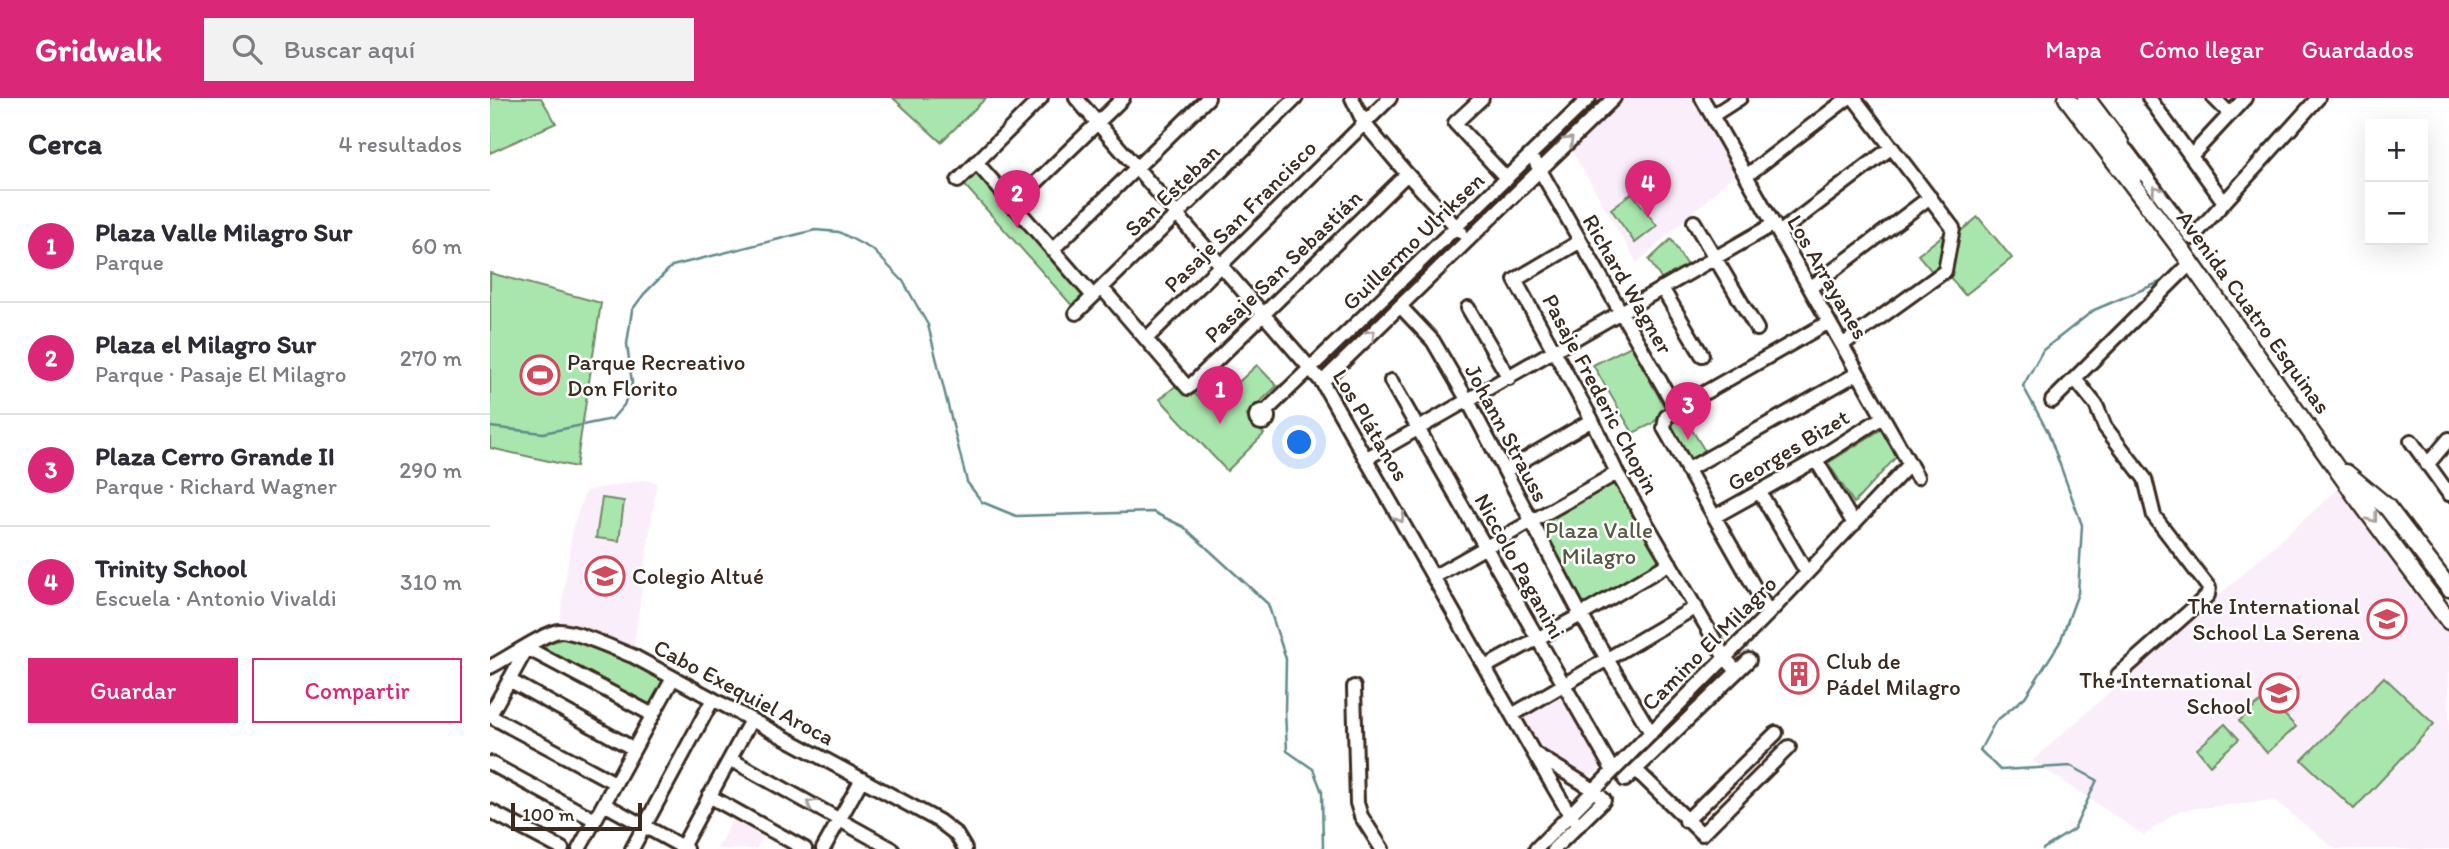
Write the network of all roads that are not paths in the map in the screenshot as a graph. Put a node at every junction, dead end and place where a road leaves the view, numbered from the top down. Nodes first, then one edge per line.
1 (1041, 98) edge
2 (1076, 98) edge
3 (1123, 98) edge
4 (1208, 98) edge
5 (1297, 98) edge
6 (1352, 98) edge
7 (1390, 98) edge
8 (1482, 98) edge
9 (1590, 98) edge
10 (1614, 98) edge
11 (1702, 98) edge
12 (1740, 98) edge
13 (1851, 98) edge
14 (2067, 98) edge
15 (2086, 98) edge
16 (2149, 98) edge
17 (2214, 98) edge
18 (2245, 98) edge
19 (2318, 98) edge
20 (2230, 114) junction
21 (1713, 116) junction
22 (1098, 122) junction
23 (1364, 123) junction
24 (2120, 143) junction
25 (1892, 147) junction
26 (1530, 156) junction
27 (2191, 156) junction
28 (976, 162) junction
29 (1137, 167) junction
30 (1541, 169) junction
31 (1407, 174) junction
32 (1746, 176) junction
33 (1507, 179) junction
34 (958, 181) dead end
35 (2137, 189) junction
36 (1930, 197) junction
37 (2224, 202) junction
38 (1012, 206) junction
39 (1178, 214) junction
40 (1694, 222) dead end
41 (1457, 227) junction
42 (1776, 229) junction
43 (1468, 240) junction
44 (1579, 242) junction
45 (1052, 250) junction
46 (1715, 258) junction
47 (2191, 263) junction
48 (1222, 264) junction
49 (1662, 288) junction
50 (1810, 288) junction
51 (1098, 292) junction
52 (1400, 306) junction
53 (1468, 308) dead end
54 (1076, 313) dead end
55 (1264, 314) junction
56 (1620, 314) junction
57 (1829, 322) junction
58 (1757, 329) dead end
59 (1146, 339) junction
60 (1842, 345) junction
61 (1555, 351) junction
62 (1702, 355) dead end
63 (1312, 368) junction
64 (1858, 373) junction
65 (1509, 379) junction
66 (2076, 379) junction
67 (1391, 381) dead end
68 (1322, 382) junction
69 (1468, 401) junction
70 (2052, 401) dead end
71 (1676, 410) junction
72 (1265, 412) dead end
73 (1883, 417) junction
74 (1592, 420) junction
75 (1419, 428) junction
76 (2449, 439) edge
77 (2411, 441) dead end
78 (1367, 458) junction
79 (1816, 460) junction
80 (2334, 462) junction
81 (1910, 464) junction
82 (2427, 465) junction
83 (1687, 470) junction
84 (1505, 471) junction
85 (1617, 472) junction
86 (1917, 477) dead end
87 (1759, 491) junction
88 (2449, 494) edge
89 (1714, 517) junction
90 (1530, 521) junction
91 (1854, 524) junction
92 (1485, 547) junction
93 (1670, 563) junction
94 (2409, 566) junction
95 (1807, 573) junction
96 (1433, 577) junction
97 (2448, 583) edge
98 (1696, 607) junction
99 (2449, 610) edge
100 (1769, 613) junction
101 (1581, 615) junction
102 (2449, 621) edge
103 (1536, 638) junction
104 (527, 648) junction
105 (1725, 658) junction
106 (1607, 659) junction
107 (1749, 660) dead end
108 (490, 667) edge
109 (1485, 667) junction
110 (1737, 671) junction
111 (2118, 675) dead end
112 (673, 678) junction
113 (509, 680) junction
114 (1563, 685) junction
115 (1354, 687) dead end
116 (713, 699) junction
117 (490, 715) edge
118 (653, 715) junction
119 (1512, 715) junction
120 (751, 720) junction
121 (1651, 733) junction
122 (1776, 733) dead end
123 (1789, 747) dead end
124 (634, 749) junction
125 (1532, 750) junction
126 (730, 759) junction
127 (490, 763) edge
128 (1636, 770) junction
129 (1613, 771) junction
130 (862, 779) junction
131 (1625, 780) dead end
132 (615, 783) junction
133 (1594, 790) junction
134 (709, 796) junction
135 (604, 804) junction
136 (490, 811) edge
137 (839, 819) junction
138 (595, 820) junction
139 (1575, 820) junction
140 (1686, 821) junction
141 (645, 826) junction
142 (683, 848) edge
143 (562, 849) edge
144 (579, 849) edge
145 (632, 849) edge
146 (805, 849) edge
147 (823, 849) edge
148 (892, 849) edge
149 (965, 849) edge
150 (1382, 849) edge
151 (1536, 849) edge
152 (1554, 849) edge

1 - 28 street
2 - 22 street, Los Plátanos
3 - 22 street
4 - 29 street
5 - 39 street, San Esteban
6 - 23 street
7 - 23 street, Pasaje San Francisco
8 - 33 street
9 - 26 street, Guillermo Ulriksen
30 -> 10 street, Guillermo Ulriksen
11 - 21 street, Los Arrayanes
12 - 21 street
13 - 25 street
13 - 32 street
14 - 35 main road, Avenida Cuatro Esquinas
15 - 24 main road, Avenida Cuatro Esquinas
16 - 27 street
17 - 20 street
18 - 20 street
19 - 37 street
20 - 27 street
21 - 32 street, Los Arrayanes
22 - 29 street, Los Plátanos
22 - 38 street
23 - 31 street
23 - 48 street, Pasaje San Francisco
24 - 35 main road, Avenida Cuatro Esquinas
37 -> 24 street, Avenida Cuatro Esquinas
25 - 36 street
25 - 42 street
26 - 30 street, Richard Wagner
26 - 33 street, Guillermo Ulriksen
27 - 37 street
28 - 34 street
28 - 38 street
29 - 39 street, Los Plátanos
29 - 45 street
30 - 43 street, Guillermo Ulriksen
30 - 44 street, Richard Wagner
31 - 41 street
31 - 55 street, Pasaje San Sebastián
32 - 42 street, Los Arrayanes
33 - 41 street, Guillermo Ulriksen
35 - 47 main road, Avenida Cuatro Esquinas
36 - 50 street
36 - 60 street
38 - 45 street
39 - 48 street, Los Plátanos
39 - 51 street, San Esteban
40 - 46 street
41 - 43 street
41 - 63 street, Guillermo Ulriksen
42 - 46 street
42 - 50 street, Los Arrayanes
43 - 52 street, Guillermo Ulriksen
44 - 56 street, Richard Wagner
44 - 61 street, Pasaje Frederic Chopin
45 - 51 street
46 - 49 street
46 - 58 street
47 - 66 street
47 - 80 main road, Avenida Cuatro Esquinas
48 - 55 street, Los Plátanos
48 - 59 street, Pasaje San Francisco
49 - 56 street
49 - 62 street
50 - 57 street, Los Arrayanes
51 - 54 street, San Esteban
51 - 59 street
68 -> 52 street, Guillermo Ulriksen
52 - 69 street, Johann Strauss
53 - 65 street
55 - 59 street, Pasaje San Sebastián
55 - 63 street, Los Plátanos
56 - 61 street
56 - 71 street, Richard Wagner
57 - 60 street, Los Arrayanes
57 - 71 street
60 - 64 street, Los Arrayanes
61 - 65 street
61 - 74 street, Pasaje Frederic Chopin
63 - 68 street, Los Plátanos
63 - 72 street, Guillermo Ulriksen
64 - 73 street, Los Arrayanes
64 - 83 street
65 - 69 street
66 - 70 street
66 - 111 street
67 - 75 street, Niccolo Paganini
68 - 78 street, Los Plátanos
69 - 75 street
69 - 84 street, Johann Strauss
71 - 83 street
73 - 79 street, Georges Bizet
73 - 81 street, Los Arrayanes
74 - 84 street
74 - 85 street, Pasaje Frederic Chopin
75 - 78 street
75 - 92 street, Niccolo Paganini
76 - 82 street
77 - 82 street
78 -> 96 street, Los Plátanos
79 - 87 street, Georges Bizet
79 - 91 street
80 -> 94 main road, Avenida Cuatro Esquinas
80 - 97 main road, Avenida Cuatro Esquinas
81 - 86 street, Los Arrayanes
81 - 91 street, Camino El Milagro
82 - 88 street
83 - 89 street
84 - 90 street, Johann Strauss
85 - 90 street
85 - 93 street, Pasaje Frederic Chopin
87 - 89 street, Georges Bizet
87 - 95 street
89 - 100 street
90 - 92 street
90 - 101 street, Johann Strauss
91 - 95 street, Camino El Milagro
92 - 96 street
92 - 103 street, Niccolo Paganini
93 - 98 street, Pasaje Frederic Chopin
93 - 101 street
94 - 99 main road
94 - 102 main road, Avenida Cuatro Esquinas
95 - 100 street, Camino El Milagro
96 - 109 street, Los Plátanos
98 - 105 street, Pasaje Frederic Chopin
98 - 106 street
100 - 105 street, Camino El Milagro
101 - 103 street
101 - 106 street, Johann Strauss
103 - 109 street
103 - 114 street, Niccolo Paganini
104 - 108 street, Cabo Exequiel Aroca
104 - 112 street, Cabo Exequiel Aroca
104 - 113 street
104 - 118 street
105 - 110 street, Pasaje Frederic Chopin
105 - 121 street, Camino El Milagro
106 - 114 street
106 - 121 street, Johann Strauss
107 - 110 street
109 - 119 street, Los Plátanos
110 - 128 street
112 - 116 street, Cabo Exequiel Aroca
112 - 118 street
113 - 117 street
113 - 124 street
114 - 119 street
114 - 129 street, Niccolo Paganini
115 - 150 street
116 - 120 street, Cabo Exequiel Aroca
116 - 141 street
117 - 132 street
118 - 124 street
119 - 125 street, Los Plátanos
120 - 126 street
120 - 130 street, Cabo Exequiel Aroca
121 - 129 street, Camino El Milagro
122 - 140 street
123 - 140 street
124 - 132 street
125 - 133 street
125 - 139 street, Los Plátanos
126 - 134 street
137 -> 126 street
127 - 138 street
128 - 131 street
128 - 140 street
129 - 133 street, Camino El Milagro
130 - 137 street
130 - 149 street, Cabo Exequiel Aroca
132 - 135 street
133 - 139 street, Camino El Milagro
134 - 142 street
134 - 146 street
135 - 138 street
135 - 141 street
136 - 143 street
137 - 147 street
137 - 148 street
138 - 144 street
139 - 151 street, Camino El Milagro
139 - 152 street
141 - 142 street
141 - 145 street

